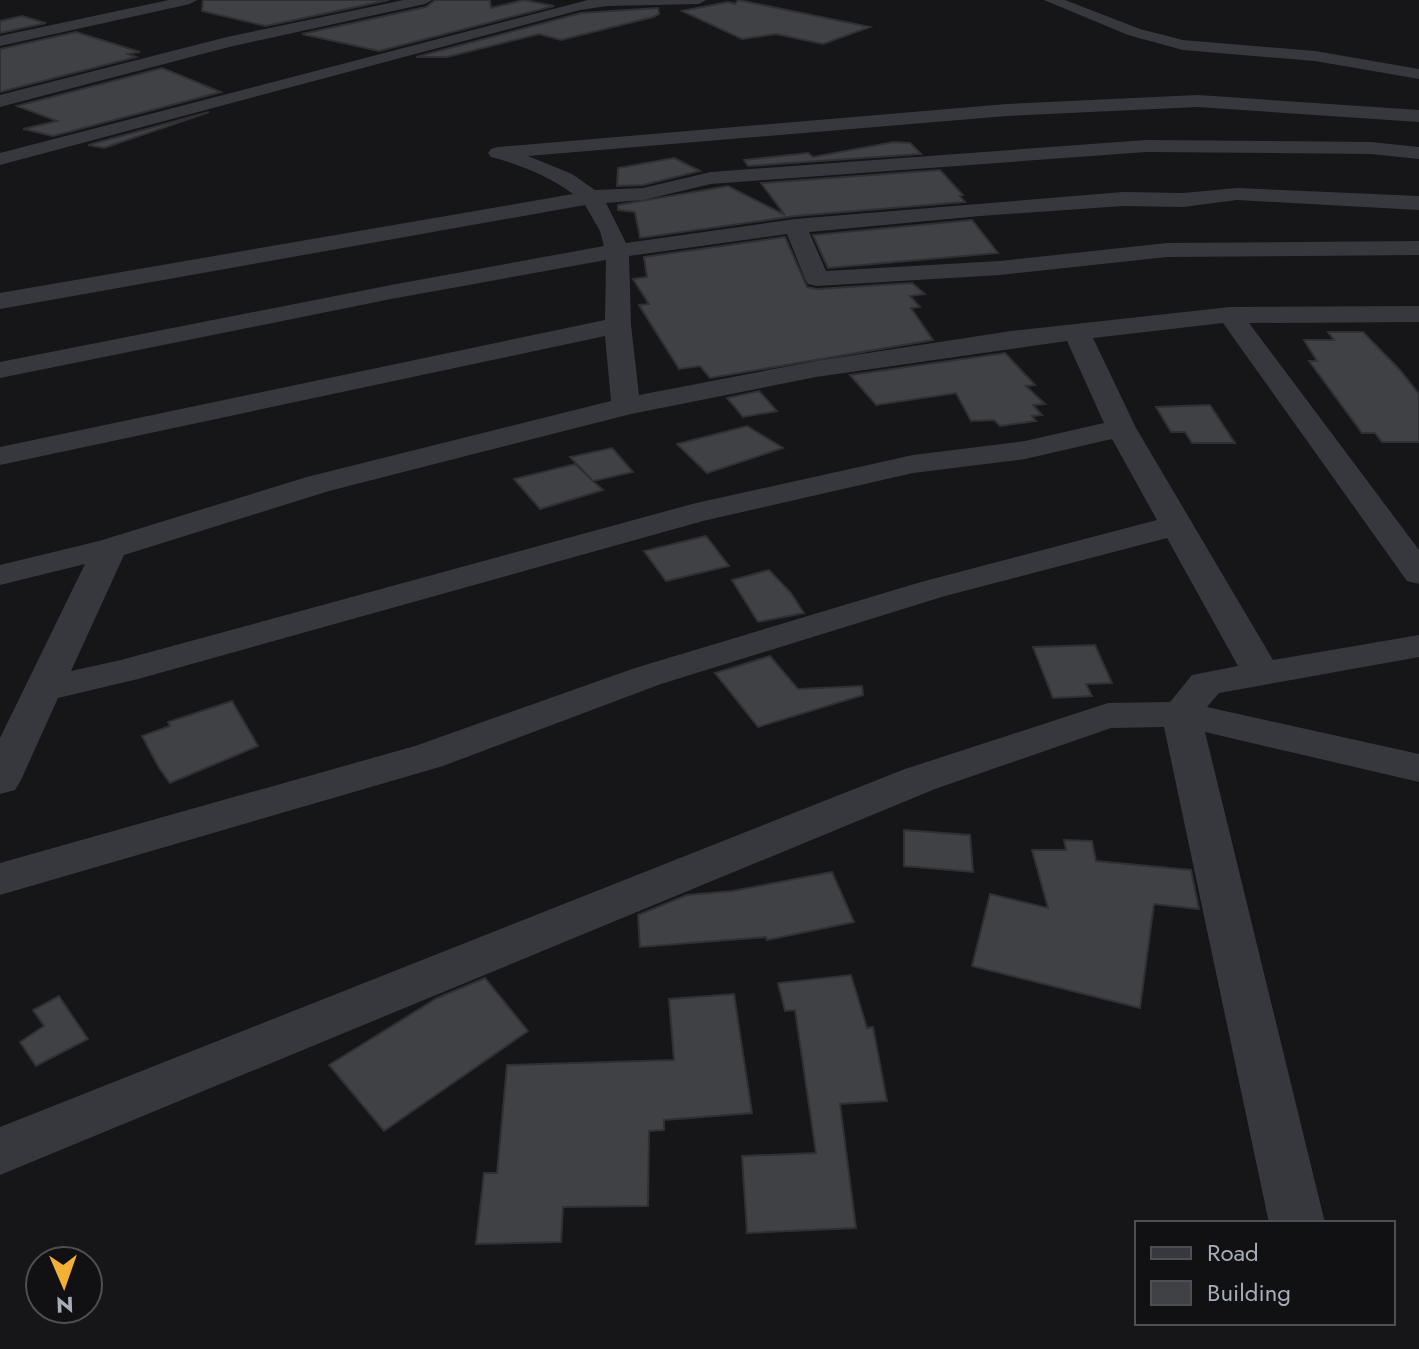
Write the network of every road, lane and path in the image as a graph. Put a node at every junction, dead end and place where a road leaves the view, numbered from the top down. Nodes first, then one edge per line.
1 (190, 0) edge
2 (425, 0) edge
3 (545, 0) edge
4 (699, 0) edge
5 (1051, 0) edge
6 (612, 1) edge
7 (163, 2) edge
8 (579, 6) junction
9 (0, 41) edge
10 (1419, 74) edge
11 (12, 78) dead end
12 (46, 88) junction
13 (0, 101) edge
14 (86, 102) dead end
15 (113, 111) dead end
16 (1419, 116) edge
17 (140, 120) junction
18 (1419, 153) edge
19 (0, 159) edge
20 (593, 197) junction
21 (1419, 203) edge
22 (795, 226) junction
23 (1419, 248) edge
24 (617, 251) junction
25 (0, 301) edge
26 (1419, 314) edge
27 (1230, 315) junction
28 (618, 325) junction
29 (1077, 333) junction
30 (0, 370) edge
31 (626, 406) junction
32 (1121, 428) junction
33 (0, 456) edge
34 (1177, 525) junction
35 (110, 548) junction
36 (1419, 574) edge
37 (0, 575) edge
38 (1419, 646) edge
39 (1262, 674) junction
40 (43, 689) junction
41 (1181, 714) junction
42 (1419, 768) edge
43 (0, 780) edge
44 (0, 879) edge
45 (0, 1151) edge
46 (1297, 1221) edge

1 - 7 street
2 - 12 street
3 - 8 street
4 - 6 street
5 - 10 street
6 - 8 street
7 - 9 street
8 - 17 street
11 - 12 street
12 - 13 street
12 - 14 street
15 - 17 street
16 - 20 street
17 - 19 street
18 - 20 street
20 - 24 street
20 - 25 street
21 - 22 street
22 - 23 street
22 - 24 street
24 - 28 street
24 - 30 street
26 - 27 street
27 - 29 street
27 - 36 street
28 - 31 street
28 - 33 street
29 - 31 street
29 - 32 street
31 - 35 street
32 - 34 street
32 - 40 street
34 - 39 street
34 - 44 street
35 - 37 street
35 - 40 street
38 - 39 street
39 - 41 street
40 - 43 street
41 - 42 street
41 - 45 street
41 - 46 street

